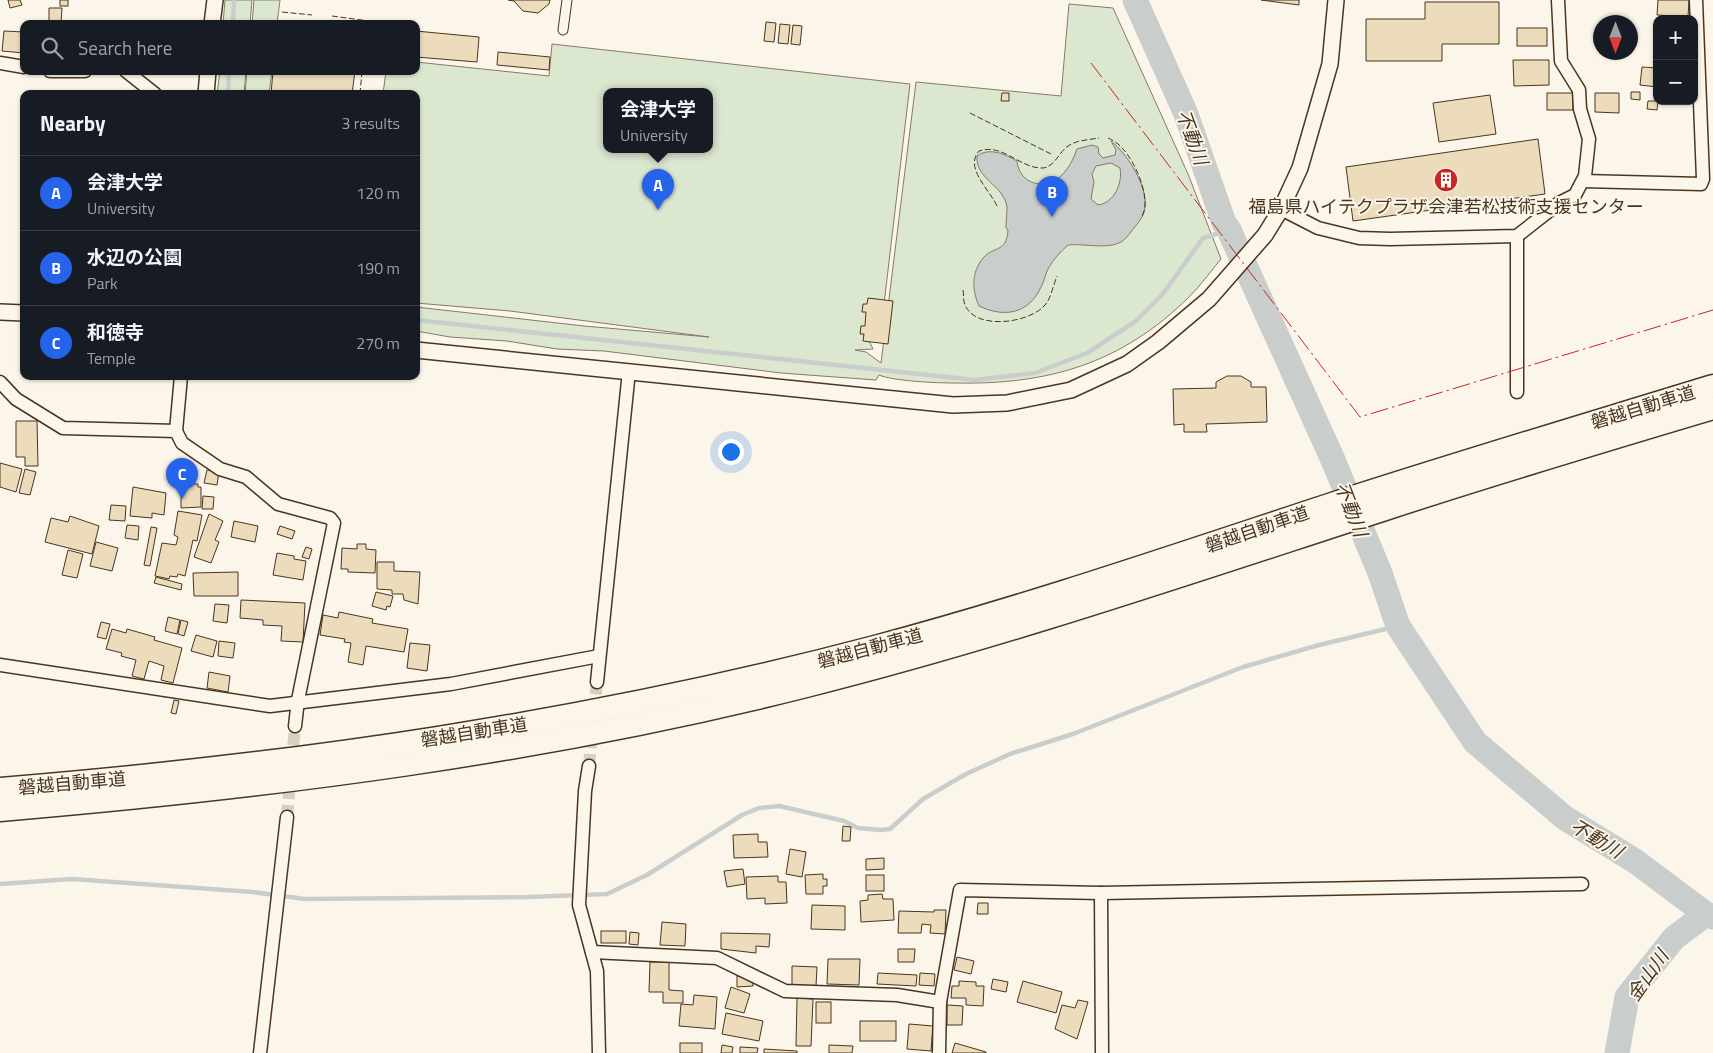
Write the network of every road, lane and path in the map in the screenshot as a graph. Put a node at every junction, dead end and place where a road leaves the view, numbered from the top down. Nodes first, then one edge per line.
1 (215, 0) edge
2 (567, 0) edge
3 (1336, 0) edge
4 (1558, 0) edge
5 (1696, 0) edge
6 (212, 20) edge
7 (563, 30) dead end
8 (0, 63) edge
9 (20, 66) edge
10 (131, 75) edge
11 (208, 75) edge
12 (150, 90) edge
13 (206, 90) edge
14 (1584, 181) junction
15 (1281, 209) junction
16 (1517, 236) junction
17 (0, 312) edge
18 (20, 313) edge
19 (420, 350) edge
20 (629, 371) junction
21 (181, 380) edge
22 (0, 382) edge
23 (1713, 386) edge
24 (1517, 392) dead end
25 (1713, 408) edge
26 (176, 431) junction
27 (1374, 502) junction
28 (1330, 517) junction
29 (599, 656) junction
30 (0, 665) edge
31 (598, 682) tunnel mouth
32 (298, 704) junction
33 (295, 726) tunnel mouth
34 (590, 766) tunnel mouth
35 (0, 789) edge
36 (0, 810) edge
37 (287, 817) tunnel mouth
38 (1582, 884) dead end
39 (1101, 893) junction
40 (592, 952) junction
41 (940, 1002) junction
42 (260, 1053) edge
43 (599, 1053) edge
44 (939, 1053) edge
45 (1102, 1053) edge

1 - 6 street
2 - 7 street
3 - 15 street
4 - 14 street
5 - 14 street
8 - 9 street
10 - 12 street
11 - 13 street
14 - 16 street
15 - 16 street
15 - 20 street
16 - 24 street
17 - 18 street
19 - 20 street
20 - 29 street
21 - 26 street
22 - 26 street
23 - 27 highway, 磐越自動車道
25 - 27 highway, 磐越自動車道
26 - 32 street
27 - 28 highway, 磐越自動車道
28 - 35 highway, 磐越自動車道
28 - 36 highway, 磐越自動車道
29 - 31 street
29 - 32 street
30 - 32 street
32 - 33 street
34 - 40 street
37 - 42 street
38 - 39 street
39 - 41 street
39 - 45 street
40 - 41 street
40 - 43 street
41 - 44 street

